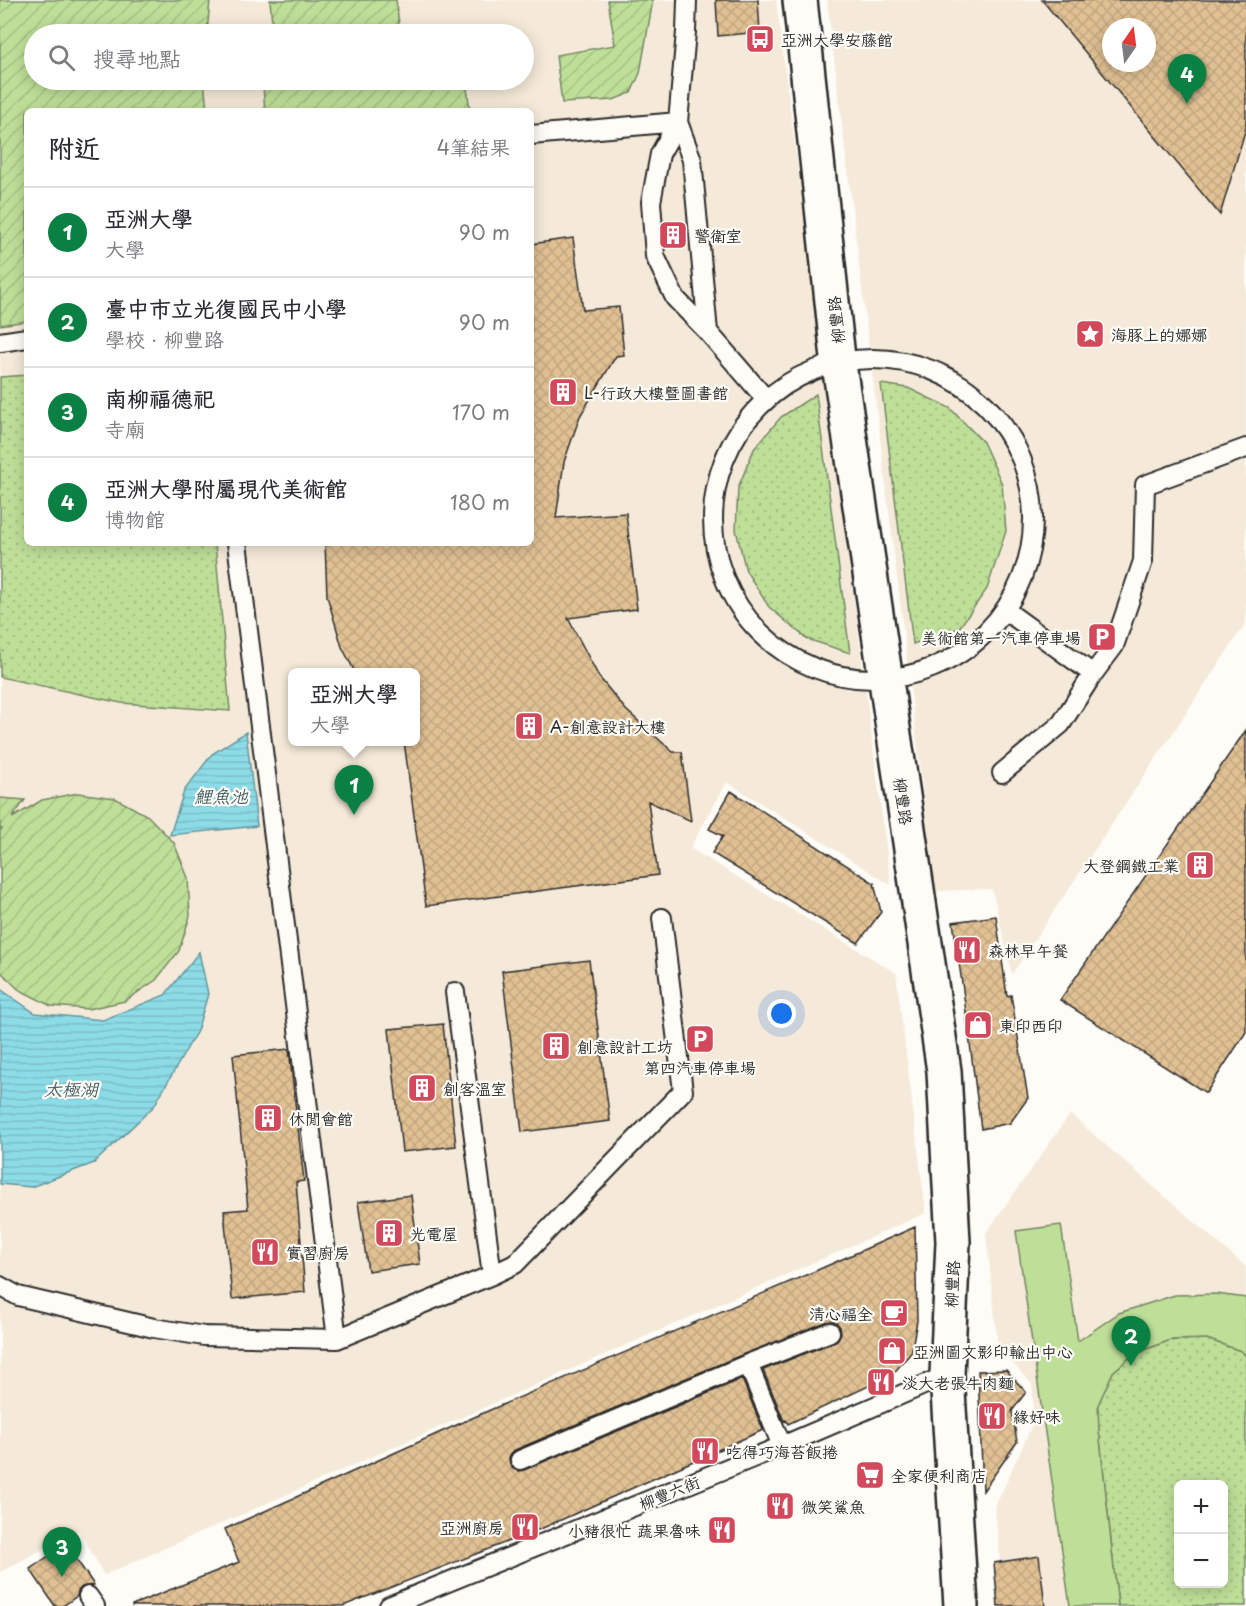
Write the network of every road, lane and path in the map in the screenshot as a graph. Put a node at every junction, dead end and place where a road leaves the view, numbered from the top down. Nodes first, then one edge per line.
1 (687, 0) edge
2 (800, 0) edge
3 (678, 122) junction
4 (534, 135) edge
5 (708, 332) junction
6 (24, 338) edge
7 (0, 342) edge
8 (838, 358) junction
9 (765, 398) junction
10 (1246, 448) edge
11 (237, 546) edge
12 (1005, 610) junction
13 (1093, 674) junction
14 (886, 679) junction
15 (1002, 773) dead end
16 (662, 918) dead end
17 (455, 992) dead end
18 (492, 1275) junction
19 (0, 1286) edge
20 (830, 1332) dead end
21 (337, 1339) junction
22 (748, 1364) junction
23 (947, 1376) junction
24 (782, 1446) junction
25 (520, 1460) dead end
26 (389, 1606) edge
27 (961, 1606) edge

1 - 3 lane
2 - 8 street, 柳豐路
3 - 4 lane
3 - 5 lane
3 - 5 lane
5 - 9 lane
6 - 7 lane
8 - 9 lane
8 - 12 lane
8 - 14 street, 柳豐路
9 - 14 lane
10 - 13 lane
11 - 21 lane
12 - 13 lane
12 - 14 lane
13 - 15 lane
14 - 23 street, 柳豐路
16 - 18 lane
17 - 18 lane
18 - 21 lane
19 - 21 lane
20 - 22 lane
22 - 24 lane
22 - 25 lane
23 - 24 lane, 柳豐六街
23 - 27 street, 柳豐路
24 - 26 lane, 柳豐六街

